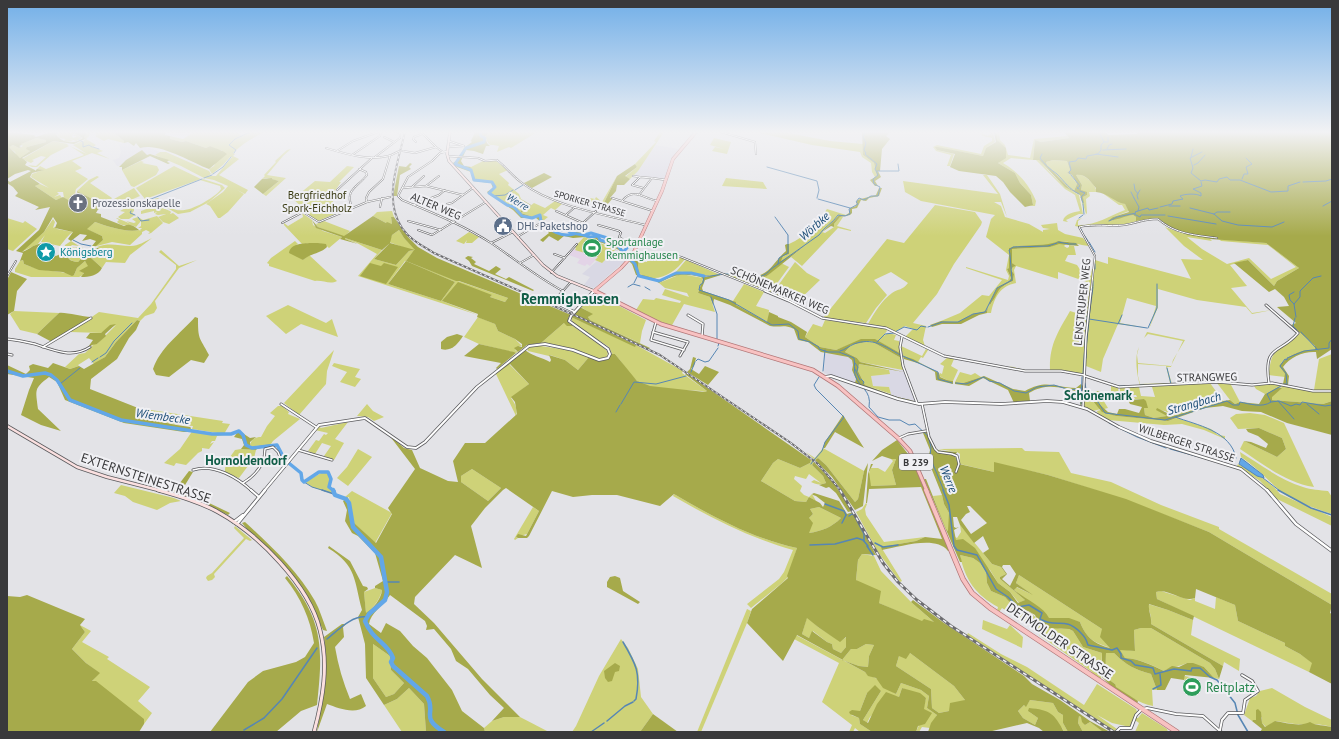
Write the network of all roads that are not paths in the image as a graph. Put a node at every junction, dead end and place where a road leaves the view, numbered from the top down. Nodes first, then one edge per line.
1 (362, 166) edge
2 (387, 166) edge
3 (423, 166) edge
4 (454, 166) edge
5 (505, 166) edge
6 (671, 166) edge
7 (359, 169) junction
8 (424, 176) dead end
9 (439, 176) dead end
10 (634, 176) dead end
11 (640, 177) junction
12 (652, 178) junction
13 (666, 180) junction
14 (426, 186) junction
15 (411, 187) junction
16 (402, 188) junction
17 (473, 188) junction
18 (644, 188) junction
19 (337, 190) dead end
20 (445, 190) junction
21 (463, 195) junction
22 (639, 195) junction
23 (398, 196) junction
24 (390, 197) dead end
25 (394, 197) dead end
26 (382, 198) junction
27 (612, 198) dead end
28 (622, 201) junction
29 (657, 201) junction
30 (367, 202) junction
31 (486, 202) junction
32 (447, 204) dead end
33 (413, 205) junction
34 (575, 206) junction
35 (352, 207) junction
36 (380, 207) dead end
37 (653, 210) junction
38 (556, 211) dead end
39 (596, 211) junction
40 (566, 215) junction
41 (408, 221) dead end
42 (454, 221) junction
43 (282, 224) dead end
44 (539, 224) dead end
45 (598, 225) dead end
46 (646, 225) junction
47 (418, 230) dead end
48 (441, 230) junction
49 (513, 232) junction
50 (517, 237) junction
51 (1217, 238) dead end
52 (491, 243) junction
53 (638, 243) junction
54 (577, 244) dead end
55 (554, 254) dead end
56 (534, 255) junction
57 (632, 255) junction
58 (565, 258) junction
59 (16, 261) dead end
60 (520, 263) junction
61 (551, 273) junction
62 (7, 276) edge
63 (571, 282) junction
64 (600, 287) junction
65 (563, 291) junction
66 (596, 292) junction
67 (544, 297) dead end
68 (609, 298) junction
69 (554, 302) junction
70 (1266, 305) dead end
71 (575, 312) junction
72 (688, 315) dead end
73 (91, 318) dead end
74 (656, 322) junction
75 (653, 332) junction
76 (702, 336) junction
77 (902, 337) junction
78 (7, 339) edge
79 (43, 347) junction
80 (90, 347) dead end
81 (684, 350) junction
82 (7, 354) edge
83 (12, 355) dead end
84 (680, 356) dead end
85 (1084, 376) junction
86 (825, 377) junction
87 (1269, 383) junction
88 (1332, 391) edge
89 (917, 403) junction
90 (281, 404) dead end
91 (922, 404) junction
92 (1083, 407) junction
93 (7, 426) edge
94 (316, 427) junction
95 (924, 432) junction
96 (898, 438) junction
97 (298, 450) junction
98 (332, 460) dead end
99 (285, 466) junction
100 (193, 470) dead end
101 (956, 472) dead end
102 (243, 483) junction
103 (259, 496) junction
104 (235, 523) junction
105 (1332, 550) edge
106 (1242, 675) dead end
107 (1142, 709) junction
108 (1220, 731) edge
109 (314, 732) edge
110 (1116, 732) edge
111 (1177, 732) edge

1 - 7 street
2 - 30 street
3 - 16 street, ALTER WEG
4 - 17 main road
5 - 34 street, SPORKER STRASSE
6 - 13 main road
7 - 19 street
7 - 35 street
8 - 15 street
9 - 14 street
10 - 11 street
11 - 12 street
11 - 18 street
12 - 13 street
12 - 18 street
13 - 29 main road
14 - 15 street
14 - 20 street
15 - 16 street
16 - 23 street, ALTER WEG
17 - 21 street
17 - 31 main road
18 - 22 street
20 - 21 street
20 - 33 street
21 - 32 street
22 - 28 street
22 - 29 street
23 - 25 street
23 - 33 street, ALTER WEG
24 - 26 street
26 - 30 street
26 - 36 street
27 - 28 street
28 - 37 street
29 - 37 main road
30 - 35 street
31 - 42 street
31 - 49 main road
33 - 42 street, ALTER WEG
34 - 39 street, SPORKER STRASSE
34 - 40 street
35 - 43 street
37 - 46 main road
38 - 40 street
39 - 40 street
39 - 46 street, SPORKER STRASSE
41 - 48 street
42 - 48 street
42 - 52 street, ALTER WEG
44 - 50 street
45 - 53 street
46 - 53 main road
47 - 48 street
49 - 50 main road
49 - 52 street
50 - 56 main road
51 - 85 street, LENSTRUPER WEG
52 - 60 street, ALTER WEG
53 - 57 main road
54 - 58 street
55 - 58 street
56 - 60 street
56 - 61 main road
57 - 64 main road
57 - 77 street, SCHÖNEMARKER WEG
58 - 61 street
59 - 62 street
60 - 65 street, ALTER WEG
61 - 63 main road
63 - 65 street
63 - 66 main road
64 - 66 main road
64 - 68 main road
65 - 69 street
66 - 68 main road, B 239
66 - 71 street
67 - 69 street
68 - 74 main road, B 239
69 - 71 street
70 - 87 street
71 - 94 street
72 - 76 street
73 - 79 street
74 - 75 street
74 - 76 main road, B 239
75 - 81 street
75 - 81 street
76 - 86 main road, B 239
77 - 85 street, SCHÖNEMARKER WEG
77 - 89 street
78 - 79 street
79 - 80 street
81 - 84 street
82 - 83 street
85 - 87 street, STRANGWEG
85 - 92 street, LENSTRUPER WEG
86 - 89 street, WILBERGER STRASSE
86 - 96 main road, B 239
87 - 88 street, STRANGWEG
89 - 91 street, WILBERGER STRASSE
90 - 94 street
91 - 92 street, WILBERGER STRASSE
91 - 95 street
92 - 105 street, WILBERGER STRASSE
93 - 104 main road, EXTERNSTEINESTRASSE
94 - 97 street
95 - 96 street
95 - 101 street
96 - 107 main road, DETMOLDER STRASSE / B 239
97 - 98 street
97 - 99 street
99 - 102 street
99 - 103 street
100 - 102 street
102 - 103 street
103 - 104 street
104 - 109 main road, EXTERNSTEINESTRASSE
106 - 108 street
107 - 108 street
107 - 110 street
107 - 111 main road, DETMOLDER STRASSE / B 239

